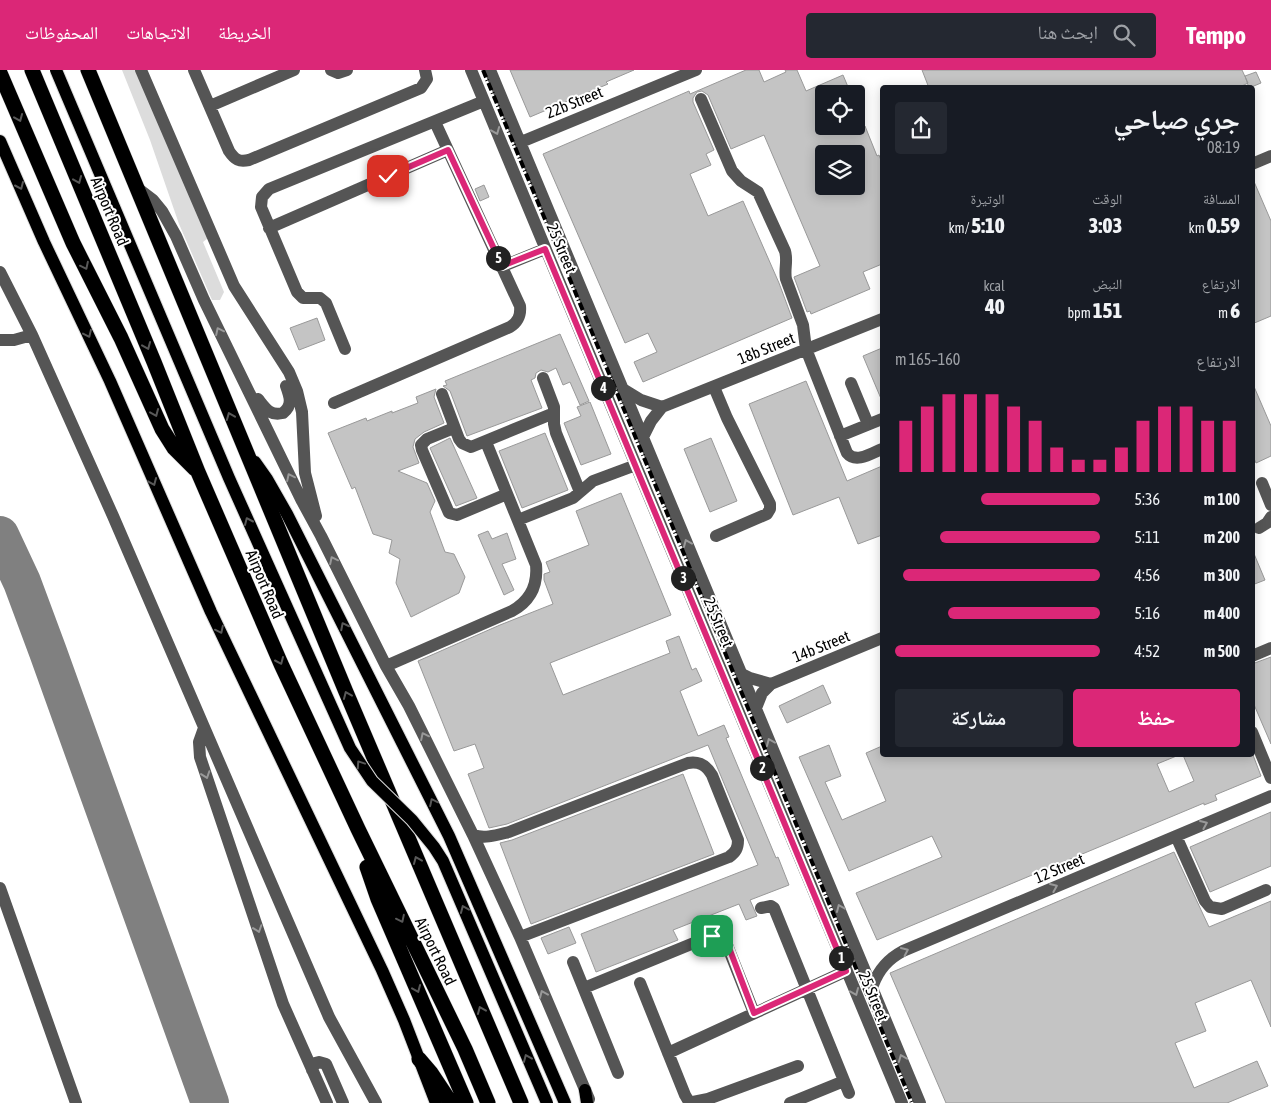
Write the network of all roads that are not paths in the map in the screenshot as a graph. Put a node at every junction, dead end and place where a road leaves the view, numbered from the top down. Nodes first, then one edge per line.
1 (32, 70) edge
2 (56, 70) edge
3 (141, 70) edge
4 (194, 70) edge
5 (294, 70) edge
6 (331, 70) edge
7 (347, 70) edge
8 (425, 70) edge
9 (471, 70) edge
10 (490, 70) edge
11 (696, 70) edge
12 (0, 73) edge
13 (90, 74) edge
14 (701, 99) dead end
15 (484, 101) junction
16 (210, 106) junction
17 (434, 122) junction
18 (0, 141) edge
19 (521, 142) junction
20 (448, 150) junction
21 (1271, 156) edge
22 (1255, 163) edge
23 (136, 187) junction
24 (269, 228) junction
25 (545, 249) junction
26 (502, 266) junction
27 (0, 272) edge
28 (880, 320) edge
29 (32, 335) junction
30 (2, 338) edge
31 (272, 346) junction
32 (345, 349) dead end
33 (806, 350) junction
34 (544, 378) dead end
35 (851, 383) dead end
36 (714, 387) junction
37 (623, 389) junction
38 (249, 391) junction
39 (442, 394) dead end
40 (334, 403) dead end
41 (662, 406) junction
42 (554, 413) junction
43 (880, 419) edge
44 (868, 424) junction
45 (454, 428) junction
46 (840, 436) junction
47 (643, 437) junction
48 (486, 442) junction
49 (244, 448) junction
50 (880, 449) edge
51 (636, 465) junction
52 (198, 472) junction
53 (1262, 483) edge
54 (580, 492) junction
55 (507, 494) junction
56 (1271, 505) edge
57 (1271, 517) edge
58 (518, 520) junction
59 (1259, 528) dead end
60 (321, 536) junction
61 (716, 536) dead end
62 (880, 639) edge
63 (1271, 648) edge
64 (1255, 655) edge
65 (386, 666) junction
66 (742, 674) junction
67 (771, 684) junction
68 (756, 708) junction
69 (204, 728) junction
70 (1255, 739) edge
71 (1271, 778) edge
72 (1271, 796) edge
73 (358, 829) junction
74 (473, 835) junction
75 (1176, 836) junction
76 (0, 888) edge
77 (1266, 890) dead end
78 (761, 908) dead end
79 (520, 937) junction
80 (573, 962) dead end
81 (846, 971) junction
82 (640, 983) dead end
83 (873, 985) junction
84 (584, 988) junction
85 (807, 989) junction
86 (754, 1013) junction
87 (668, 1053) junction
88 (419, 1059) junction
89 (798, 1066) dead end
90 (312, 1070) junction
91 (618, 1073) dead end
92 (844, 1081) junction
93 (585, 1090) joint
94 (849, 1093) dead end
95 (76, 1103) edge
96 (327, 1103) edge
97 (343, 1103) edge
98 (376, 1103) edge
99 (436, 1103) edge
100 (451, 1103) edge
101 (466, 1103) edge
102 (488, 1103) edge
103 (520, 1103) edge
104 (546, 1103) edge
105 (566, 1103) edge
106 (589, 1103) edge
107 (790, 1103) edge
108 (902, 1103) edge
109 (920, 1103) edge

1 -> 52 highway, Airport Road
104 -> 2 main road, bridge
3 - 31 street
4 - 16 street
5 - 16 street
6 - 7 street
8 - 16 street
9 - 15 street, 25 Street
10 - 19 street, 25 Street
11 - 19 street, 22b Street
12 -> 52 highway
13 - 23 highway, Airport Road
14 - 33 street
15 - 17 street
15 -> 25 street, 25 Street
17 - 20 street
17 - 24 street
18 -> 88 main road
19 - 37 street, 25 Street
20 - 24 street
20 - 26 street
21 - 22 street
38 -> 23 street
49 -> 23 highway, Airport Road
24 - 32 street
25 - 26 street
25 - 51 street, 25 Street
26 - 40 street
27 - 29 street
28 - 33 street, 18b Street
29 - 30 street
29 - 69 street
31 - 38 street
31 - 60 street
33 - 36 street, 18b Street
33 - 46 street
34 - 42 street
35 - 44 street
36 - 41 street, 18b Street
36 - 61 street
37 - 41 street
37 - 47 street, 25 Street
60 -> 38 street
39 - 45 street
41 - 47 street
42 - 48 street
42 - 54 street
43 - 44 street
44 - 46 street
45 - 48 street
45 - 55 street
46 - 50 street
66 -> 47 street, 25 Street
48 - 55 street
103 -> 49 highway, Airport Road
105 -> 49 main road
51 - 54 street
51 - 81 street, 25 Street
52 -> 73 highway, Airport Road
53 - 56 street
54 - 58 street
55 - 58 street
57 - 59 street
58 - 65 street
65 -> 60 street
62 - 67 street, 14b Street
63 - 64 street
74 -> 65 street
66 - 67 street
66 - 68 street, 25 Street
67 - 68 street
83 -> 68 street, 25 Street
69 -> 90 street
69 - 98 street
70 - 71 street
75 -> 72 street, 12 Street
73 -> 101 highway
73 -> 102 highway, Airport Road
74 - 79 street
74 - 79 street
75 - 77 street
83 -> 75 street, 12 Street
76 - 95 street
78 - 85 street
93 -> 79 street
80 - 84 street
81 - 85 street
81 -> 108 street, 25 Street
82 - 87 street
109 -> 83 street, 25 Street
84 - 86 street
84 - 91 street
85 - 86 street
85 - 92 street
86 - 87 street
87 - 89 street
88 - 99 main road
88 - 100 highway
90 - 96 street
90 - 97 street
92 - 94 street
92 - 107 street
93 - 106 main road

